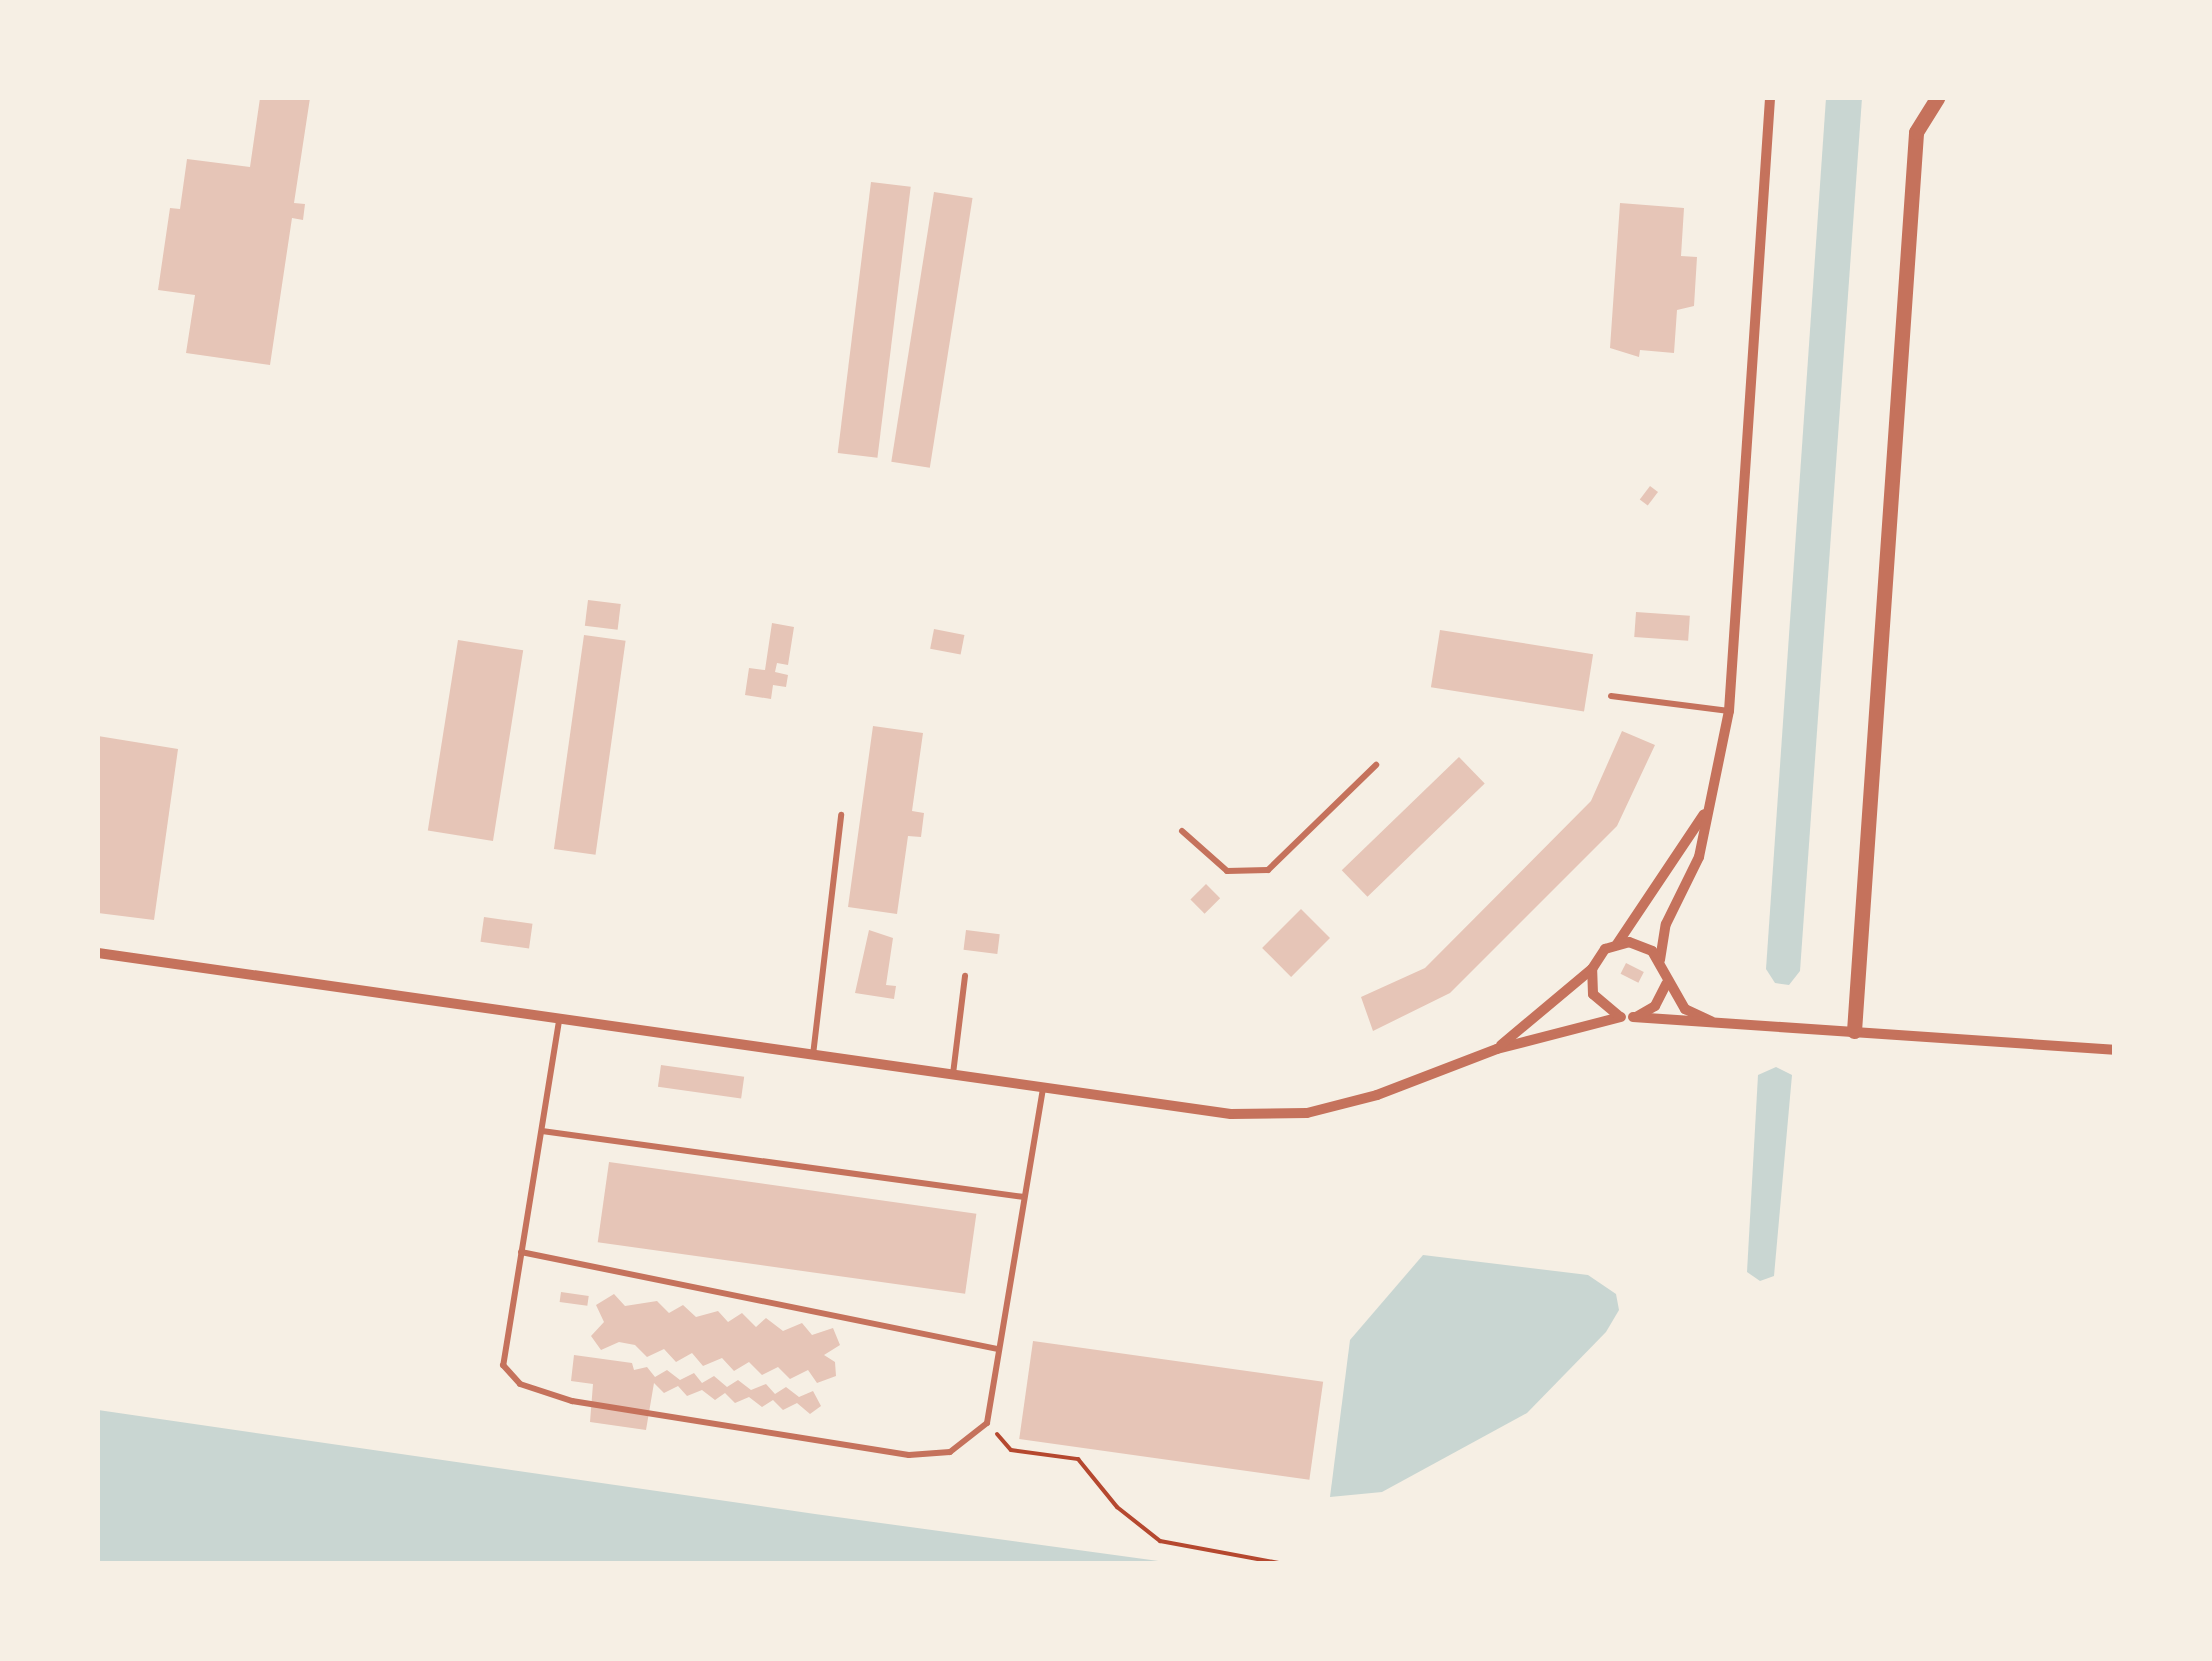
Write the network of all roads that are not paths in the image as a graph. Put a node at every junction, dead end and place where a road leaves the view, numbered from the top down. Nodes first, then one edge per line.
1 (1770, 98) edge
2 (1938, 98) edge
3 (1611, 696) dead end
4 (1728, 711) junction
5 (1376, 766) dead end
6 (1710, 805) junction
7 (840, 814) dead end
8 (1182, 831) dead end
9 (1617, 944) junction
10 (98, 953) edge
11 (1660, 960) junction
12 (1592, 970) junction
13 (965, 976) dead end
14 (1666, 984) junction
15 (1621, 1017) junction
16 (1634, 1017) junction
17 (559, 1021) junction
18 (1716, 1024) junction
19 (1854, 1032) junction
20 (1496, 1049) junction
21 (2114, 1050) edge
22 (813, 1056) junction
23 (953, 1076) junction
24 (1043, 1090) junction
25 (542, 1131) junction
26 (1022, 1197) junction
27 (521, 1252) junction
28 (998, 1349) junction

1 - 4 street
2 - 19 street
3 - 4 lane
4 - 6 street
5 - 8 lane
6 - 9 street
6 - 11 street
7 - 22 lane
9 - 11 street
9 - 12 street
10 - 17 street
11 - 14 street
12 - 15 street
12 - 20 street
13 - 23 lane
14 - 16 street
14 - 18 street
15 - 16 street
15 - 20 street
16 - 18 street
17 - 22 street
17 - 25 lane
18 - 19 street
19 - 21 street
20 - 24 street
22 - 23 street
23 - 24 street
24 - 26 lane
25 - 26 lane
25 - 27 lane
26 - 28 lane
27 - 28 lane
27 - 28 lane

